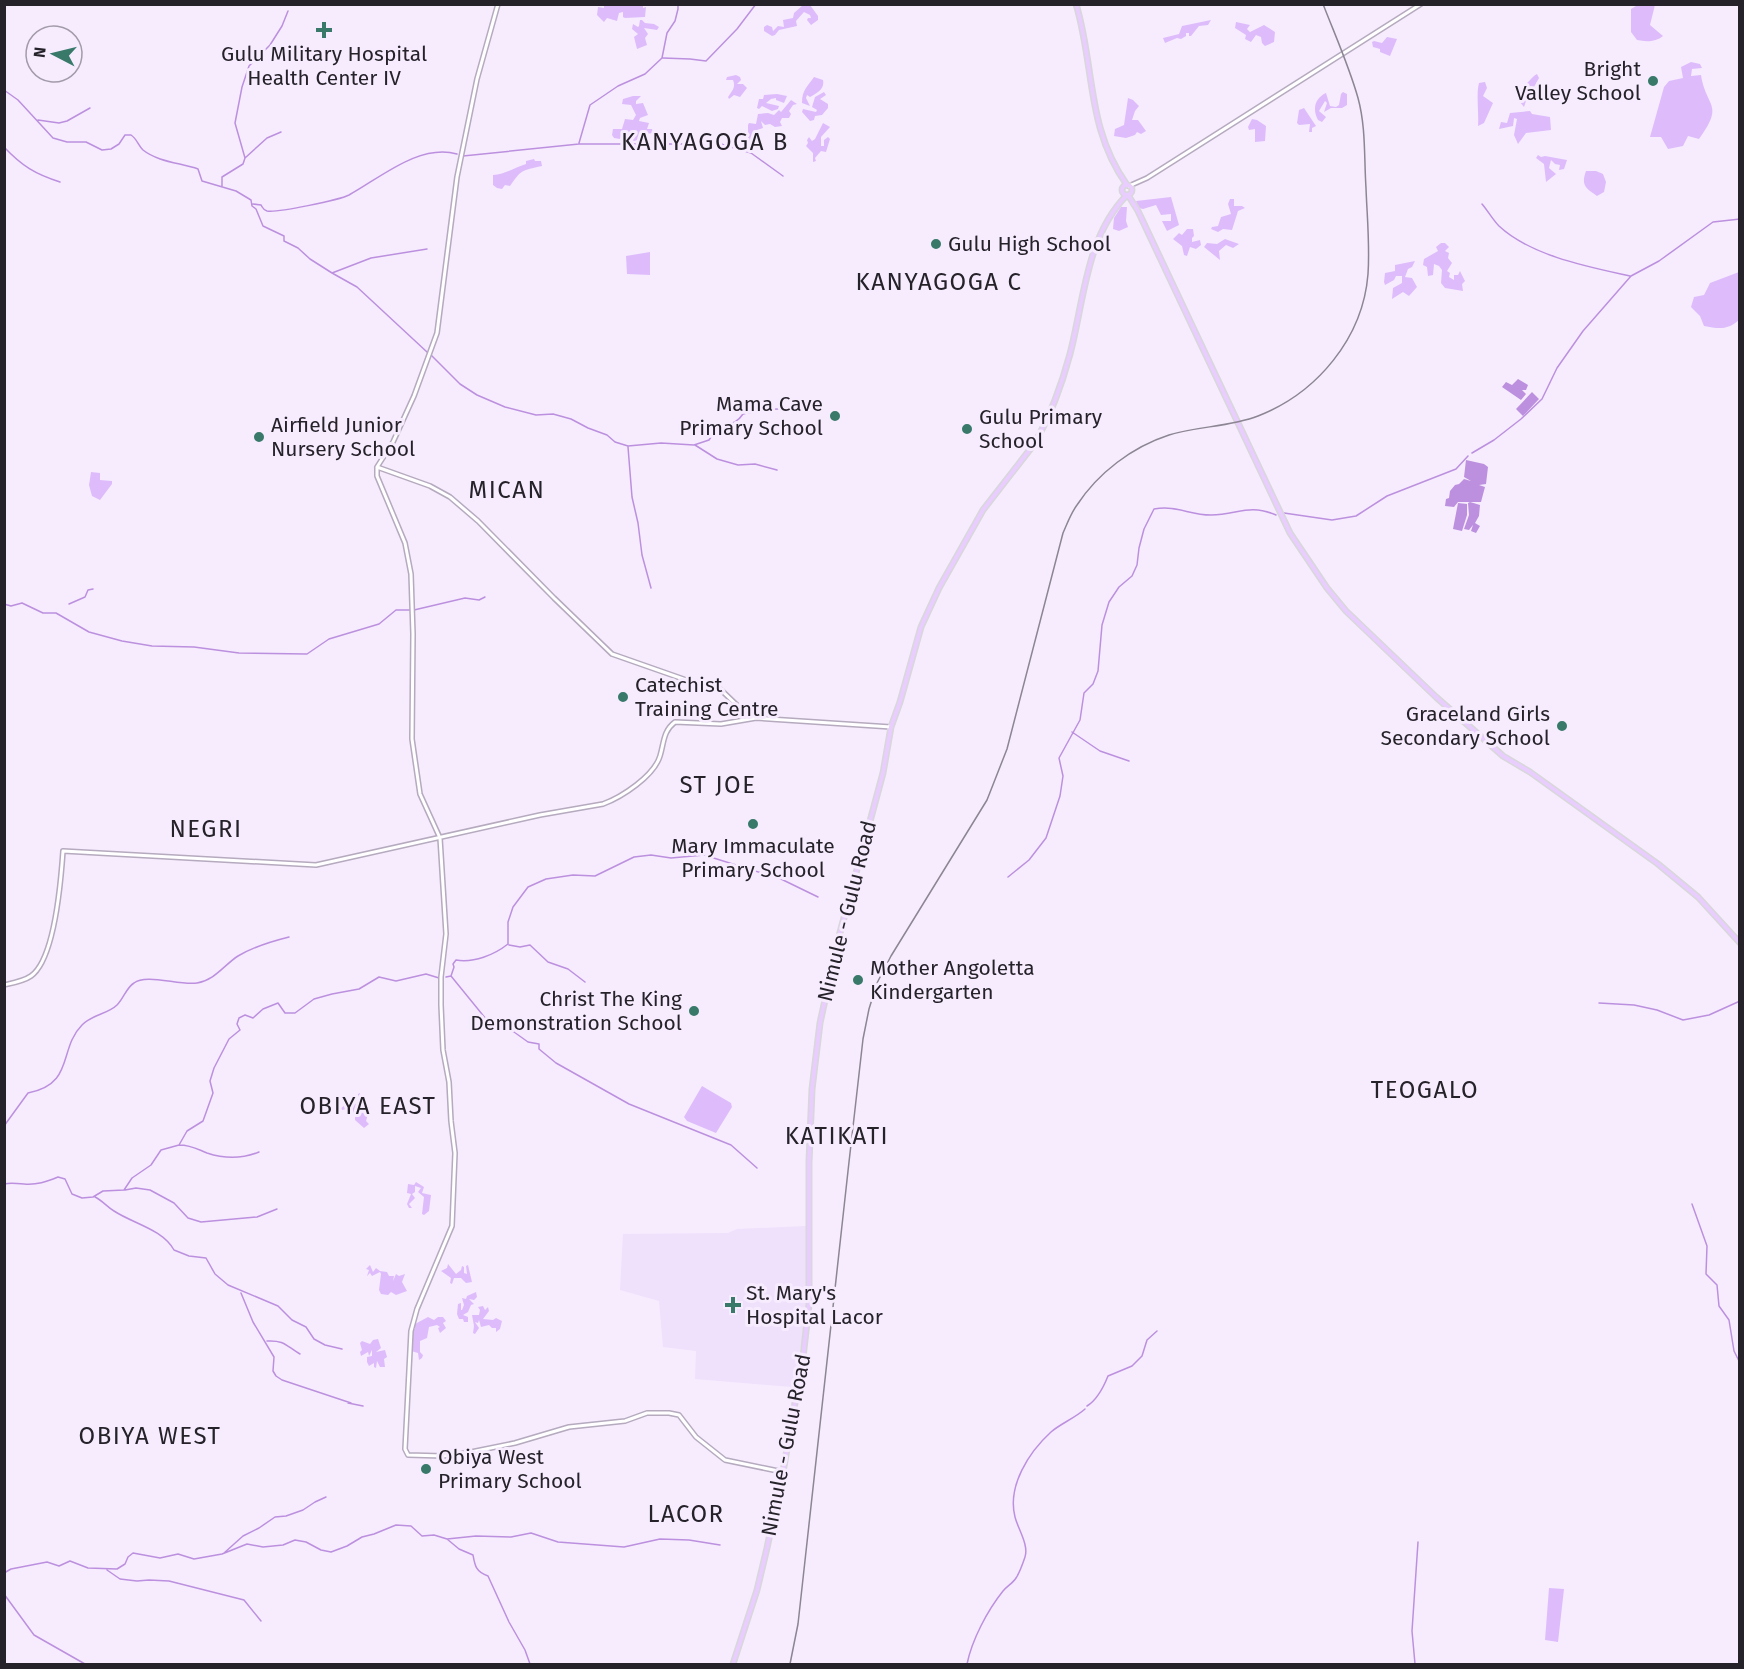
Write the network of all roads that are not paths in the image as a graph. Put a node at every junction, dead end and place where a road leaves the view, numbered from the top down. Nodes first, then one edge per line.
1 (498, 4) edge
2 (1076, 4) edge
3 (1421, 4) edge
4 (1127, 191) junction
5 (378, 468) junction
6 (756, 718) junction
7 (891, 727) junction
8 (440, 838) junction
9 (1740, 943) edge
10 (4, 986) edge
11 (783, 1472) junction
12 (733, 1665) edge

1 - 5 street
2 - 4 main road
3 - 4 street
4 - 7 main road, Nimule - Gulu Road
4 - 9 main road
5 - 6 street
5 - 8 street
6 - 7 street
6 - 8 street
7 - 11 main road, Nimule - Gulu Road
8 - 10 street
8 - 11 street
11 - 12 main road, Nimule - Gulu Road

